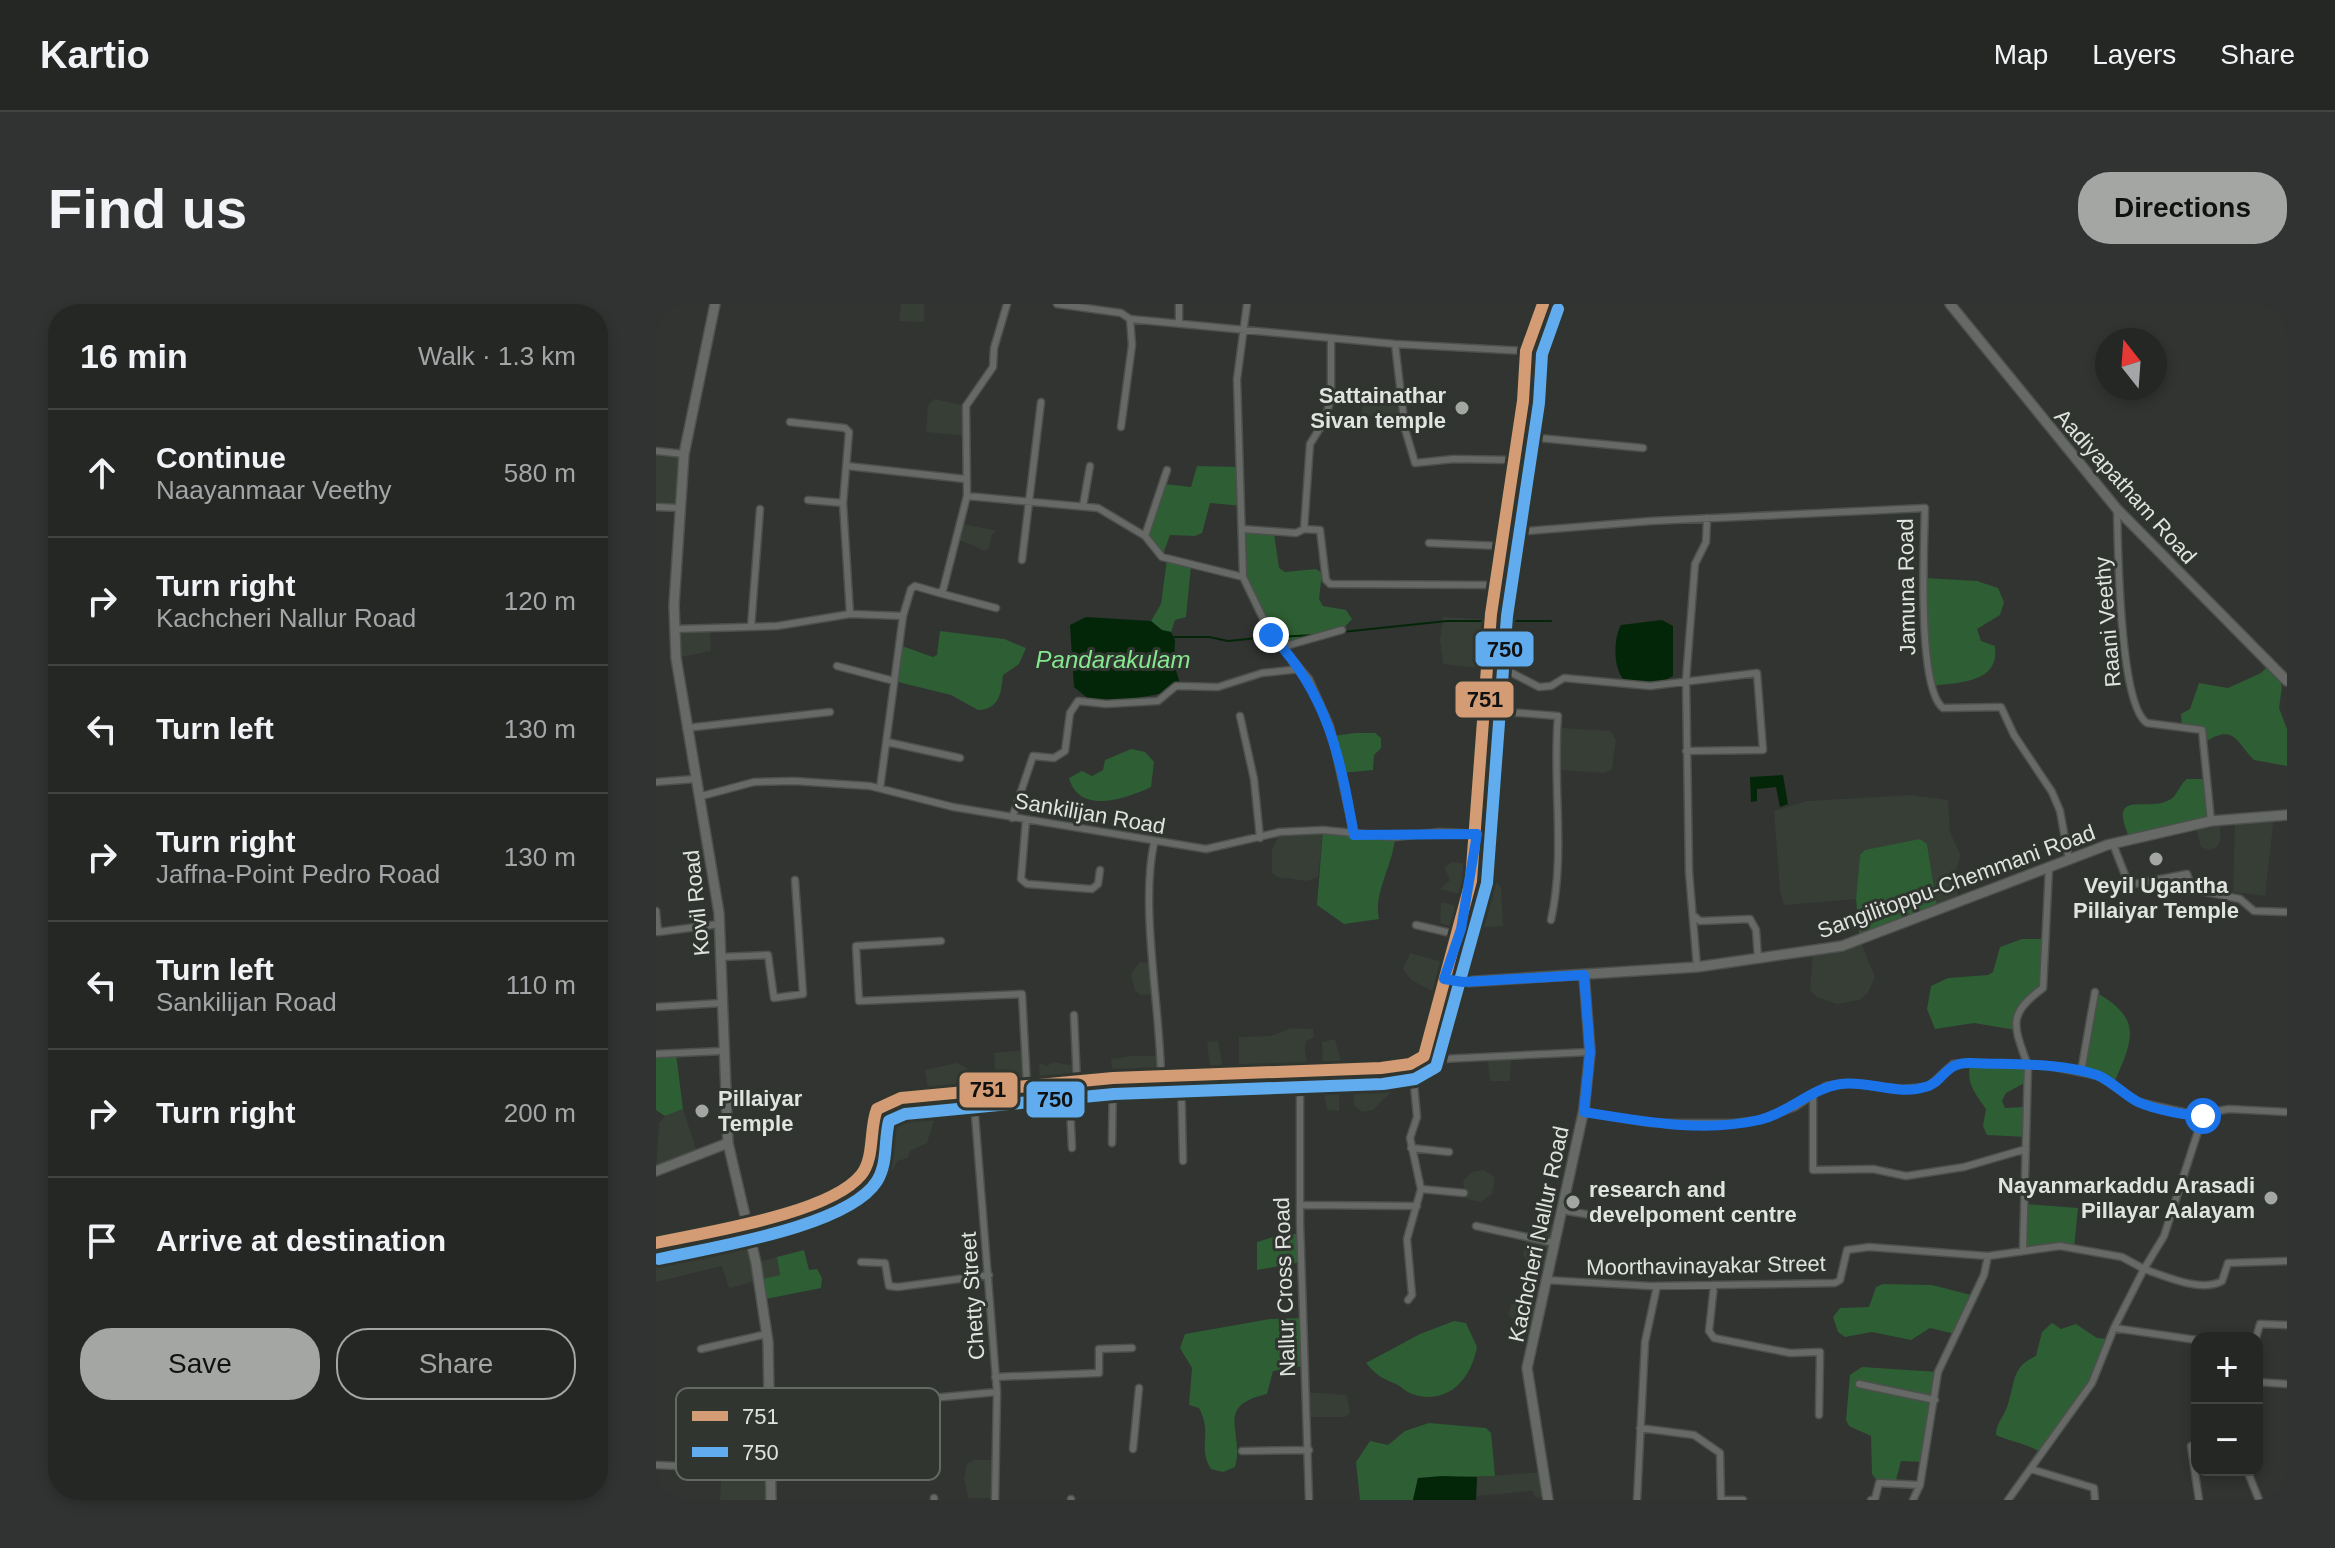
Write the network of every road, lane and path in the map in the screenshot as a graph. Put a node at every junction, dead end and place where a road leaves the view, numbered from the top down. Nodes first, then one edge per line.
1 (715, 304) edge
2 (1007, 304) edge
3 (1057, 304) edge
4 (1122, 304) edge
5 (1179, 304) edge
6 (1247, 304) edge
7 (1543, 304) edge
8 (1950, 304) edge
9 (1080, 305) edge
10 (1121, 313) junction
11 (1130, 319) junction
12 (1179, 322) junction
13 (1242, 330) junction
14 (1331, 338) junction
15 (1395, 344) junction
16 (1526, 351) junction
17 (1041, 402) dead end
18 (790, 422) dead end
19 (1121, 427) dead end
20 (1518, 436) junction
21 (1643, 448) dead end
22 (656, 451) edge
23 (684, 454) junction
24 (1514, 460) junction
25 (847, 466) junction
26 (1090, 466) dead end
27 (1167, 470) dead end
28 (965, 479) junction
29 (967, 496) junction
30 (808, 500) dead end
31 (1027, 500) junction
32 (843, 503) junction
33 (1083, 506) junction
34 (656, 507) edge
35 (680, 508) junction
36 (760, 509) dead end
37 (2117, 509) junction
38 (1707, 518) junction
39 (1243, 529) junction
40 (1304, 529) junction
41 (1503, 533) junction
42 (1145, 536) junction
43 (1429, 543) dead end
44 (1501, 546) junction
45 (1022, 560) dead end
46 (1243, 577) junction
47 (1496, 585) junction
48 (939, 593) junction
49 (996, 608) dead end
50 (850, 614) junction
51 (903, 616) junction
52 (751, 627) junction
53 (675, 629) junction
54 (1342, 630) dead end
55 (1282, 647) junction
56 (837, 666) dead end
57 (1300, 669) junction
58 (1486, 669) junction
59 (1686, 680) junction
60 (894, 681) junction
61 (2287, 681) edge
62 (1484, 710) junction
63 (830, 712) dead end
64 (1240, 716) dead end
65 (686, 728) junction
66 (887, 742) junction
67 (1686, 751) junction
68 (960, 758) dead end
69 (695, 779) junction
70 (656, 782) edge
71 (880, 788) junction
72 (698, 797) junction
73 (2287, 815) edge
74 (1012, 818) junction
75 (1026, 820) junction
76 (2211, 821) junction
77 (1477, 834) junction
78 (1354, 835) junction
79 (1260, 838) junction
80 (1154, 843) junction
81 (2113, 844) junction
82 (2069, 860) junction
83 (2049, 868) junction
84 (1100, 870) dead end
85 (795, 880) dead end
86 (656, 911) edge
87 (2287, 912) edge
88 (1692, 914) junction
89 (1551, 920) dead end
90 (720, 924) junction
91 (657, 925) edge
92 (1416, 925) dead end
93 (1459, 935) junction
94 (941, 941) dead end
95 (720, 957) junction
96 (1758, 958) junction
97 (1697, 967) junction
98 (1584, 975) junction
99 (1444, 979) junction
100 (2095, 992) dead end
101 (722, 1003) junction
102 (656, 1007) edge
103 (1074, 1015) dead end
104 (723, 1051) junction
105 (1590, 1052) junction
106 (656, 1054) edge
107 (1420, 1060) junction
108 (2028, 1066) junction
109 (1300, 1072) junction
110 (2081, 1072) junction
111 (1181, 1075) junction
112 (1161, 1076) junction
113 (1113, 1078) junction
114 (1073, 1084) junction
115 (1414, 1085) dead end
116 (1027, 1086) junction
117 (973, 1090) junction
118 (1813, 1094) junction
119 (1584, 1112) junction
120 (2287, 1112) edge
121 (2203, 1116) junction
122 (728, 1143) junction
123 (1112, 1143) dead end
124 (1072, 1148) dead end
125 (1411, 1148) junction
126 (2026, 1149) junction
127 (1449, 1152) dead end
128 (1183, 1161) dead end
129 (656, 1171) edge
130 (1421, 1189) junction
131 (1464, 1193) dead end
132 (1300, 1205) junction
133 (1417, 1206) junction
134 (1561, 1210) junction
135 (1638, 1215) dead end
136 (744, 1222) junction
137 (1476, 1226) dead end
138 (656, 1243) edge
139 (1554, 1243) junction
140 (2023, 1250) junction
141 (1988, 1256) junction
142 (2287, 1261) edge
143 (861, 1262) dead end
144 (2144, 1269) junction
145 (989, 1275) junction
146 (1545, 1280) junction
147 (1714, 1285) junction
148 (1657, 1286) junction
149 (1408, 1300) dead end
150 (2287, 1325) edge
151 (2114, 1328) junction
152 (2258, 1332) edge
153 (767, 1334) junction
154 (2191, 1339) edge
155 (1132, 1348) dead end
156 (701, 1349) dead end
157 (995, 1377) junction
158 (2263, 1382) edge
159 (1859, 1384) dead end
160 (2287, 1384) edge
161 (769, 1388) edge
162 (1139, 1388) dead end
163 (997, 1392) junction
164 (940, 1397) edge
165 (1935, 1400) junction
166 (1819, 1415) dead end
167 (1640, 1428) junction
168 (1133, 1449) dead end
169 (1309, 1450) junction
170 (1242, 1451) dead end
171 (656, 1465) edge
172 (676, 1466) edge
173 (2031, 1469) junction
174 (2195, 1476) edge
175 (2249, 1476) edge
176 (772, 1480) edge
177 (1920, 1485) junction
178 (771, 1500) edge
179 (995, 1500) edge
180 (1309, 1500) edge
181 (1548, 1500) edge
182 (1637, 1500) edge
183 (1743, 1500) edge
184 (1871, 1500) edge
185 (1913, 1500) edge
186 (2008, 1500) edge
187 (2095, 1500) edge
188 (2199, 1500) edge
189 (2259, 1500) edge

1 - 23 street, Kovil Road
2 - 28 street
3 - 9 street
4 - 10 street
5 - 12 street
6 - 13 street
7 - 16 main road
8 - 37 street, Aadiyapatham Road
9 - 10 street
10 - 11 street
11 - 12 street
11 - 19 street
12 - 13 street
13 - 14 street
13 - 39 street
14 - 15 street
14 - 40 street
15 - 16 street
15 - 24 street
16 - 20 main road
17 - 31 street
18 - 25 street
20 - 21 street
20 - 24 main road
22 - 23 street
23 - 35 street, Kovil Road
24 - 41 main road
25 - 28 street
25 - 32 street
26 - 33 street
27 - 42 street
28 - 29 street
29 - 31 street
29 - 48 street
30 - 32 street
31 - 33 street
31 - 45 street
32 - 50 street
33 - 42 street
34 - 35 street
35 - 53 street, Kovil Road
36 - 52 street
37 - 61 street, Aadiyapatham Road
37 - 76 street, Raani Veethy
38 - 41 street, Jamuna Road
38 - 59 street
38 - 82 street, Jamuna Road
39 - 40 street
39 - 46 street
40 - 47 street
41 - 44 main road
42 - 46 street
43 - 44 street
44 - 47 main road
46 - 55 street
47 - 58 main road
48 - 49 street
48 - 51 street
50 - 51 street
50 - 52 street
51 - 60 street
52 - 53 street
53 - 65 street, Kovil Road
54 - 55 street
55 - 57 street
56 - 60 street
57 - 74 street
57 - 78 street
58 - 59 street
58 - 62 main road
59 - 67 street
59 - 67 street
60 - 66 street
62 - 77 main road
62 - 89 street
63 - 65 street
64 - 79 street
65 - 69 street, Kovil Road
66 - 68 street
66 - 71 street
67 - 88 street
69 - 70 street
69 - 72 street, Kovil Road
71 - 72 street, Sankilijan Road
71 - 74 street, Sankilijan Road
72 - 90 street, Kovil Road
73 - 76 street, Sangilitoppu-Chemmani Road
74 - 75 street, Sankilijan Road
75 - 80 street, Sankilijan Road
75 - 84 street
76 - 81 street, Sangilitoppu-Chemmani Road
77 - 78 street, Sankilijan Road
77 - 93 main road
78 - 79 street, Sankilijan Road
79 - 80 street, Sankilijan Road
80 - 112 street
81 - 82 street, Sangilitoppu-Chemmani Road
81 - 87 street
82 - 83 street, Sangilitoppu-Chemmani Road
83 - 96 street, Sangilitoppu-Chemmani Road
83 - 108 street
85 - 95 street
86 - 91 street
88 - 96 street
88 - 97 street
90 - 91 street
90 - 95 street, Kovil Road
92 - 93 street
93 - 99 main road
94 - 116 street
95 - 101 street, Kovil Road
96 - 97 street, Sangilitoppu-Chemmani Road
97 - 98 street, Sangilitoppu-Chemmani Road
98 - 99 street, Sangilitoppu-Chemmani Road
98 - 105 street, Kachcheri Nallur Road
99 - 107 main road
100 - 110 street
101 - 102 street
101 - 104 street, Kovil Road
103 - 114 street
104 - 106 street
104 - 122 street, Kovil Road
105 - 107 street
105 - 119 street, Kachcheri Nallur Road
107 - 109 main road
108 - 110 street
108 - 118 street
108 - 126 street
109 - 111 main road
109 - 132 street, Nallur Cross Road
110 - 121 street
111 - 112 main road
111 - 128 street
112 - 113 main road
113 - 114 main road
113 - 123 street
114 - 116 main road
114 - 124 street
115 - 125 street
116 - 117 main road
117 - 136 main road
117 - 145 street, Chetty Street
118 - 119 street
118 - 126 street
119 - 134 street, Kachcheri Nallur Road
120 - 121 street
121 - 144 street
122 - 129 street
122 - 136 street, Kovil Road
125 - 127 street
125 - 130 street
126 - 140 street
130 - 131 street
130 - 133 street
132 - 133 street
132 - 169 street, Nallur Cross Road
133 - 149 street
134 - 135 street
134 - 139 street, Kachcheri Nallur Road
136 - 138 main road
136 - 153 street, Kovil Road
137 - 139 street
139 - 146 street, Kachcheri Nallur Road
140 - 141 street, Moorthavinayakar Street
140 - 144 street, Moorthavinayakar Street
141 - 147 street, Moorthavinayakar Street
141 - 165 street
142 - 144 street, Moorthavinayakar Street
143 - 145 street
144 - 151 street
145 - 157 street, Chetty Street
146 - 148 street, Moorthavinayakar Street
146 - 181 street, Kachcheri Nallur Road
147 - 148 street, Moorthavinayakar Street
147 - 166 street
148 - 167 street
150 - 152 street
151 - 154 street
151 - 173 street
153 - 156 street
153 - 161 street, Kovil Road
155 - 157 street
157 - 163 street, Chetty Street
158 - 160 street
159 - 165 street
162 - 168 street
163 - 164 street
163 - 179 street, Chetty Street
165 - 177 street
167 - 182 street
167 - 183 street
169 - 170 street
169 - 180 street, Nallur Cross Road
171 - 172 street
173 - 186 street
173 - 187 street
174 - 188 street
175 - 189 street
176 - 178 street, Kovil Road
177 - 184 street
177 - 185 street

